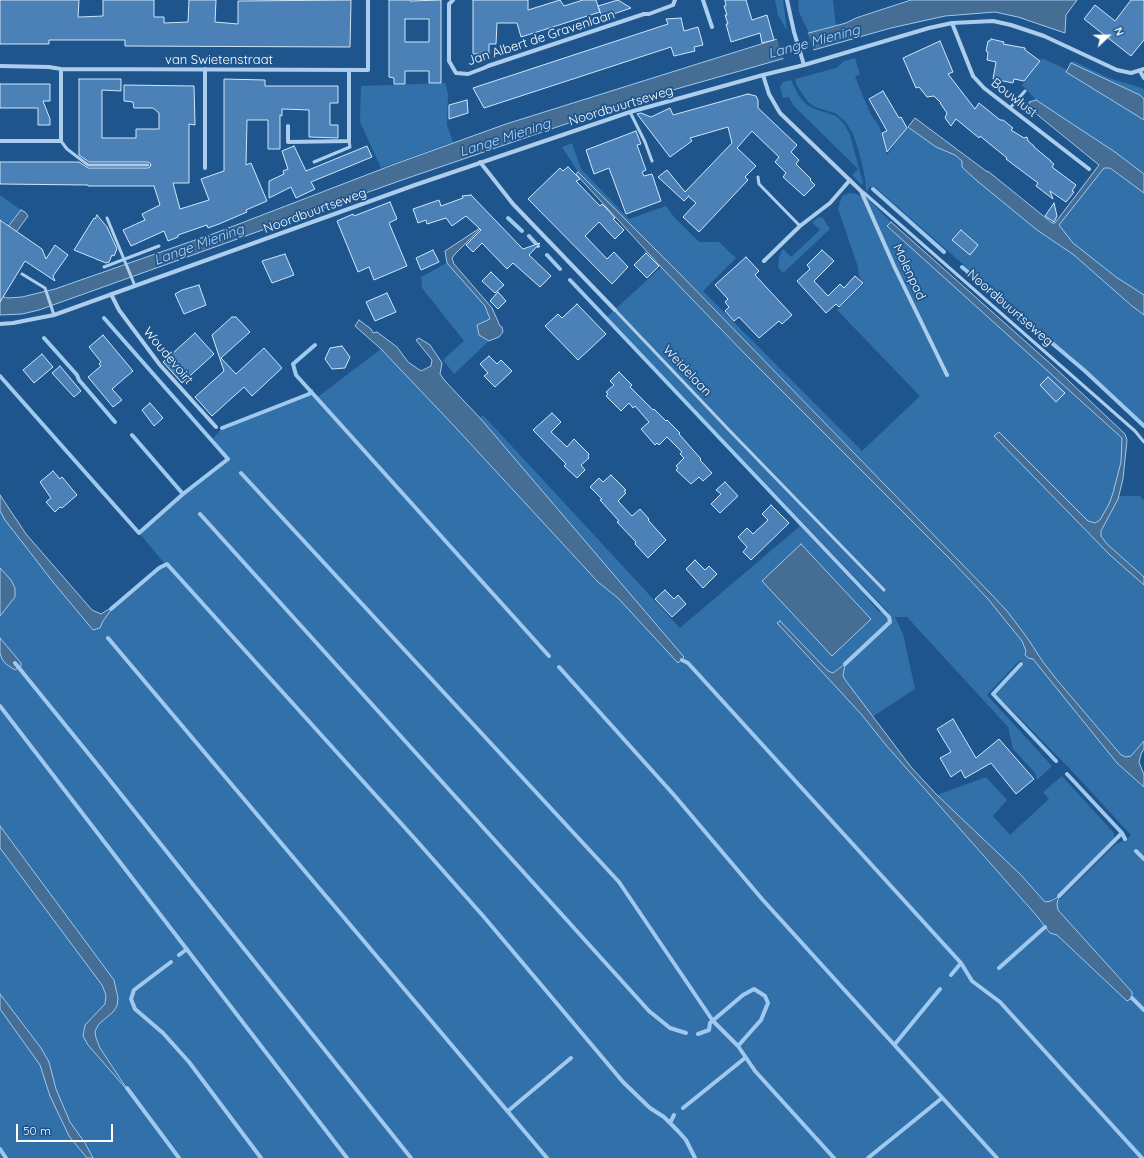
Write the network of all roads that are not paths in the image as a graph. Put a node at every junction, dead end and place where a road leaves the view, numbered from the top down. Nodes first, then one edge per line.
1 (368, 0) edge
2 (453, 0) edge
3 (675, 0) edge
4 (704, 0) edge
5 (787, 0) edge
6 (952, 23) junction
7 (712, 27) dead end
8 (804, 65) junction
9 (0, 66) edge
10 (60, 69) junction
11 (204, 69) junction
12 (349, 70) junction
13 (1142, 70) edge
14 (763, 75) junction
15 (1144, 78) edge
16 (1025, 91) dead end
17 (1010, 108) junction
18 (630, 112) junction
19 (288, 126) dead end
20 (0, 141) edge
21 (61, 141) junction
22 (349, 141) junction
23 (652, 161) dead end
24 (314, 162) dead end
25 (480, 162) junction
26 (148, 165) dead end
27 (206, 168) dead end
28 (1089, 169) dead end
29 (758, 177) dead end
30 (850, 180) junction
31 (861, 191) junction
32 (107, 218) dead end
33 (800, 226) junction
34 (159, 246) dead end
35 (126, 260) junction
36 (764, 261) dead end
37 (104, 267) dead end
38 (22, 274) dead end
39 (135, 286) junction
40 (111, 294) junction
41 (615, 310) joint
42 (54, 315) junction
43 (0, 324) edge
44 (948, 375) dead end
45 (216, 427) dead end
46 (1144, 442) edge
47 (884, 590) dead end

1 - 12 street, van Swietenstraat
2 - 3 street, Jan Albert de Gravenlaan
4 - 7 street
5 - 8 street
6 - 8 street, Noordbuurtseweg
6 - 13 street, Noordbuurtseweg
6 - 17 street, Bouwlust
8 - 14 street, Noordbuurtseweg
9 - 10 street, van Swietenstraat
10 - 11 street, van Swietenstraat
10 - 21 street
11 - 12 street, van Swietenstraat
11 - 27 street
12 - 22 street
13 - 15 street
14 - 18 street, Noordbuurtseweg
14 - 30 street, Molenpad
16 - 17 lane
17 - 28 street, Bouwlust
18 - 23 lane
18 - 25 street, Noordbuurtseweg
19 - 22 street
20 - 21 street
21 - 26 lane
22 - 24 lane
25 - 39 street, Noordbuurtseweg
25 - 41 street, Weidelaan
29 - 33 lane
30 - 31 street, Molenpad
30 - 33 street
31 - 44 street, Molenpad
31 - 46 lane, Noordbuurtseweg
32 - 35 lane
33 - 36 street
34 - 35 lane
35 - 37 lane
35 - 39 lane
38 - 42 lane
39 - 40 street, Noordbuurtseweg
40 - 42 street, Noordbuurtseweg
40 - 45 street, Woudevoirt
41 - 47 lane, Weidelaan
42 - 43 street, Noordbuurtseweg

